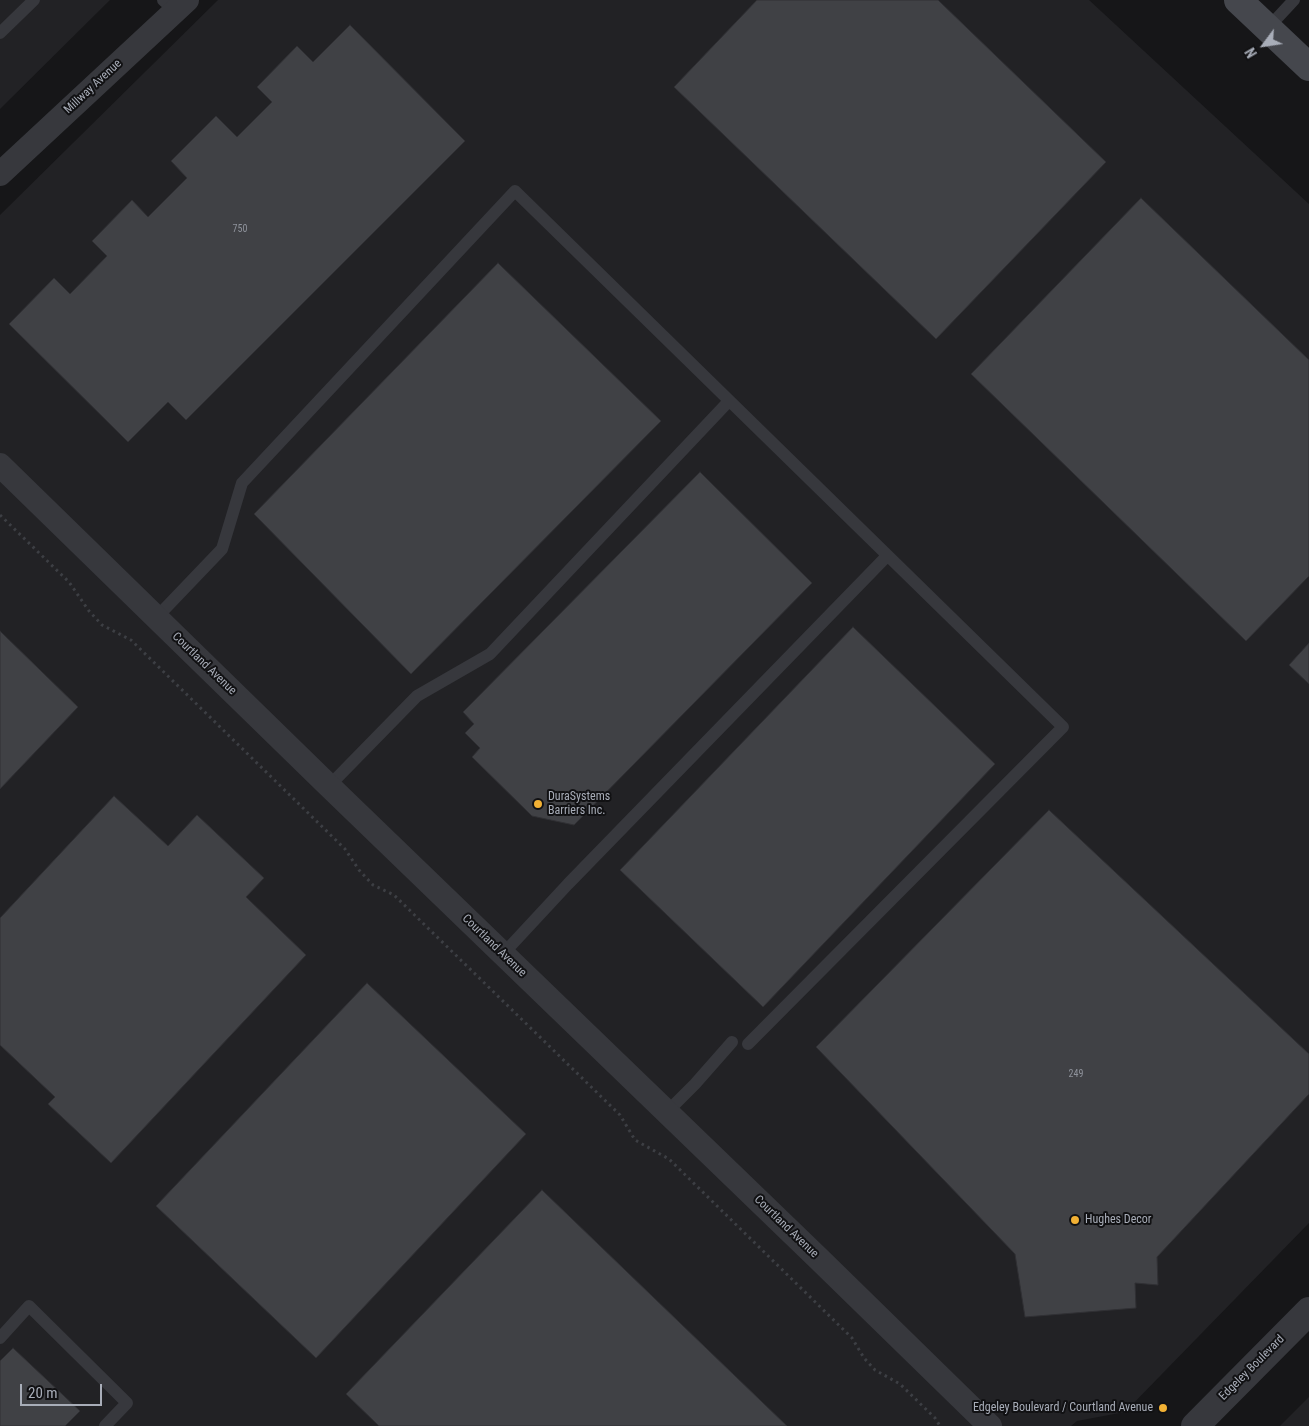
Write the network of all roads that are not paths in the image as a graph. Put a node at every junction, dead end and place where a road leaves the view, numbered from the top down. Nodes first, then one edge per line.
1 (34, 0) edge
2 (1238, 0) edge
3 (1294, 0) edge
4 (175, 4) edge
5 (1268, 28) junction
6 (0, 33) edge
7 (1309, 67) edge
8 (0, 174) edge
9 (729, 401) junction
10 (0, 465) edge
11 (887, 556) junction
12 (156, 618) junction
13 (329, 786) junction
14 (503, 954) junction
15 (732, 1042) dead end
16 (748, 1044) dead end
17 (667, 1112) junction
18 (1309, 1311) edge
19 (0, 1338) edge
20 (105, 1426) edge
21 (990, 1426) edge
22 (1195, 1426) edge

1 - 6 lane
2 - 5 main road
3 - 5 lane
4 - 8 street, Millway Avenue
5 - 7 main road
9 - 11 lane
9 - 12 lane
9 - 13 lane
10 - 12 street, Courtland Avenue
11 - 14 lane
11 - 16 lane
12 - 13 street, Courtland Avenue
13 - 14 street, Courtland Avenue
14 - 17 street, Courtland Avenue
15 - 17 lane
17 - 21 street, Courtland Avenue
18 - 22 street, Edgeley Boulevard
19 - 20 lane

